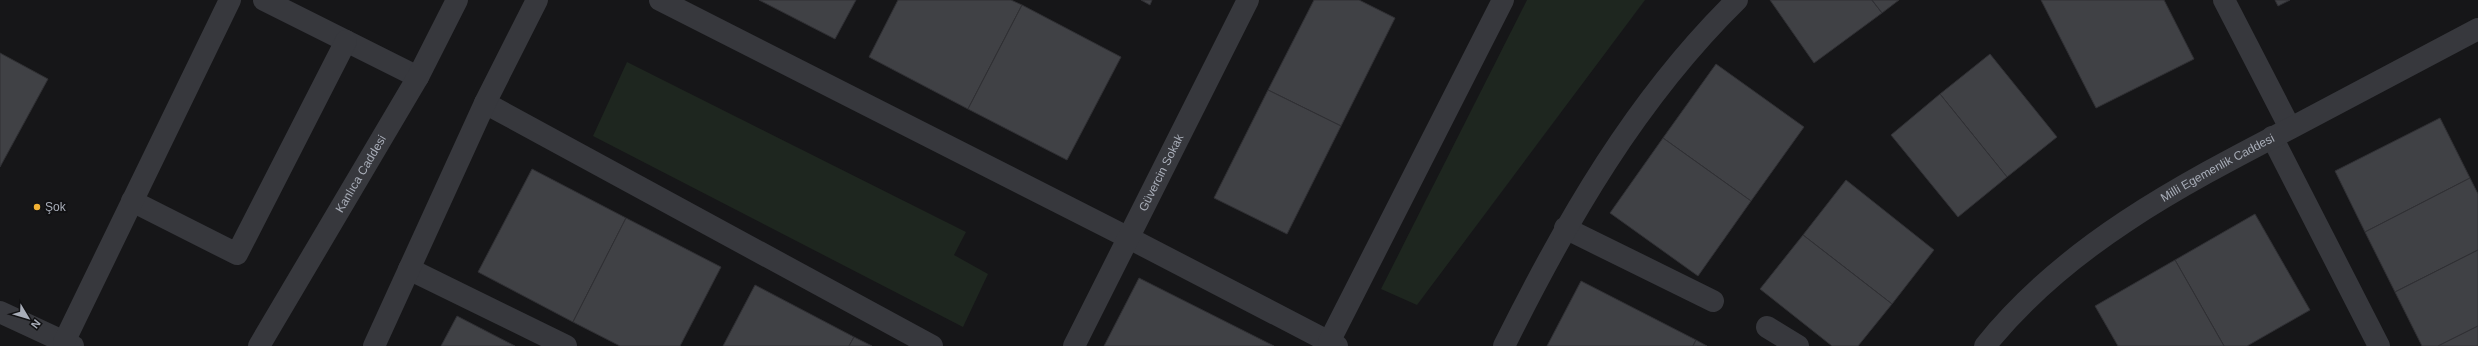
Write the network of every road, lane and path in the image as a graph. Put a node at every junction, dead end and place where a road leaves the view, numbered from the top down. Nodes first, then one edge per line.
1 (230, 0) edge
2 (264, 0) edge
3 (457, 0) edge
4 (537, 0) edge
5 (660, 0) edge
6 (1248, 0) edge
7 (1503, 0) edge
8 (1737, 0) edge
9 (2224, 0) edge
10 (2478, 29) edge
11 (346, 41) junction
12 (418, 77) junction
13 (485, 103) junction
14 (2281, 133) junction
15 (132, 201) junction
16 (1565, 228) junction
17 (1127, 237) junction
18 (409, 269) junction
19 (1713, 301) dead end
20 (0, 312) edge
21 (1767, 327) dead end
22 (68, 344) edge
23 (1333, 344) edge
24 (259, 346) edge
25 (374, 346) edge
26 (566, 346) edge
27 (932, 346) edge
28 (1074, 346) edge
29 (1504, 346) edge
30 (1798, 346) edge
31 (1985, 346) edge
32 (2379, 346) edge

1 - 15 street
2 - 11 street
3 - 12 street, Kanlıca Caddesi
4 - 13 street
5 - 17 street
6 - 17 street, Güvercin Sokak
7 - 23 street
8 - 16 street
9 - 14 street
10 - 14 street, Milli Egemenlik Caddesi
11 - 12 street
11 - 15 street
12 - 24 street, Kanlıca Caddesi
13 - 18 street
13 - 27 street
14 - 31 street, Milli Egemenlik Caddesi
14 - 32 street
15 - 22 street
16 - 19 street
16 - 29 street
17 - 23 street
17 - 28 street, Güvercin Sokak
18 - 25 street
18 - 26 street
20 - 22 street
21 - 30 street

